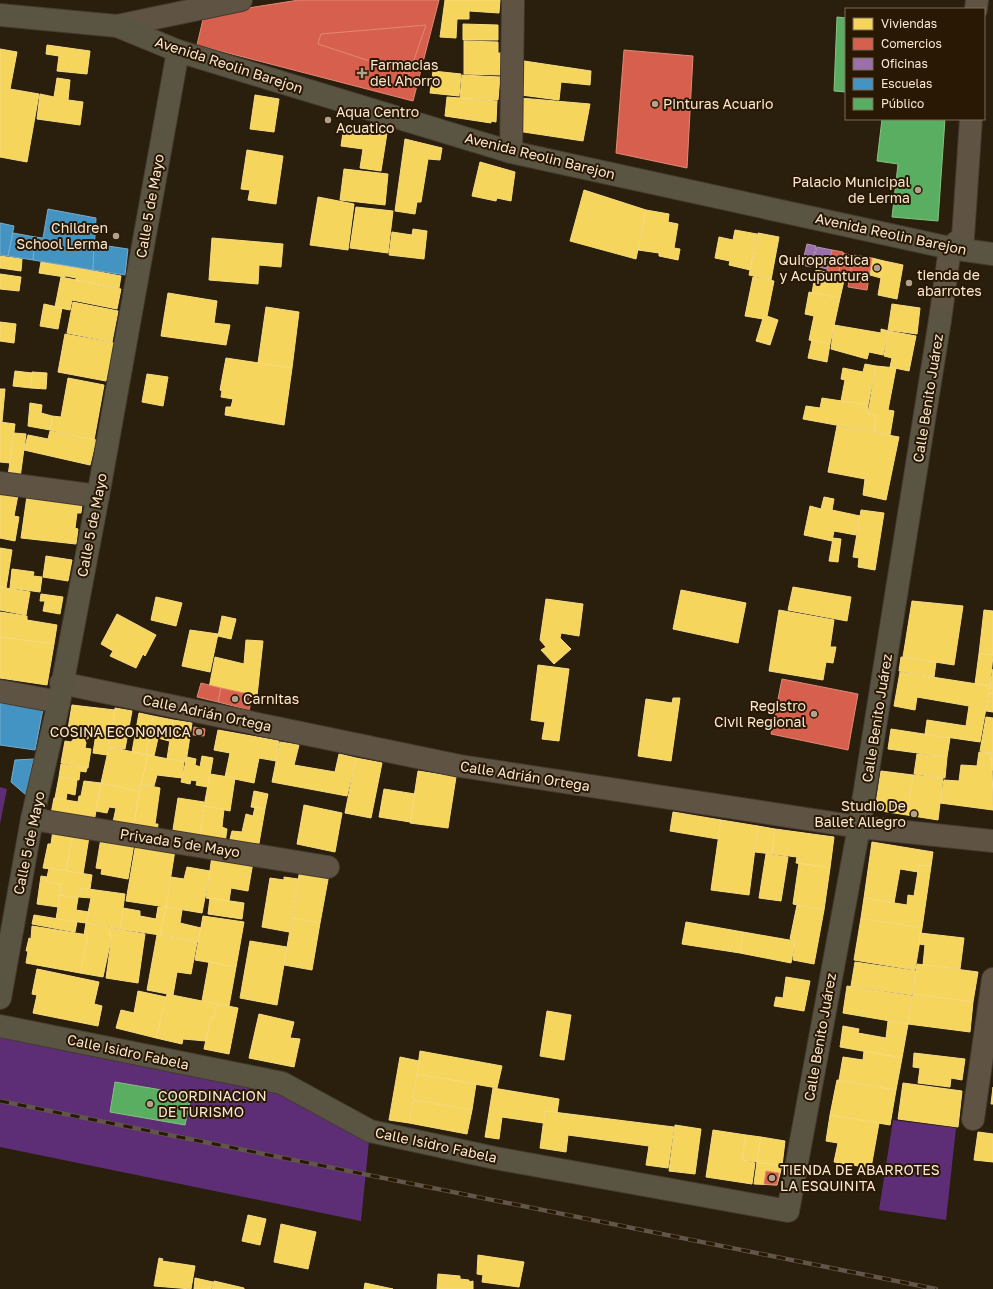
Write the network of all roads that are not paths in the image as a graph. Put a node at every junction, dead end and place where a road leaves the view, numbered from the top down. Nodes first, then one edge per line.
1 (241, 0) edge
2 (513, 0) edge
3 (0, 15) edge
4 (117, 26) junction
5 (178, 51) junction
6 (971, 120) edge
7 (511, 152) junction
8 (950, 248) junction
9 (993, 254) edge
10 (940, 320) joint
11 (0, 483) edge
12 (98, 496) junction
13 (0, 691) edge
14 (60, 692) junction
15 (32, 820) junction
16 (859, 827) junction
17 (993, 841) edge
18 (328, 867) dead end
19 (993, 979) edge
20 (0, 998) edge
21 (0, 1026) edge
22 (973, 1120) dead end
23 (788, 1211) joint

1 - 4 street
2 - 7 street
3 - 4 main road, Avenida Reolin Barejon
4 - 5 main road, Avenida Reolin Barejon
5 - 7 main road, Avenida Reolin Barejon
5 - 12 main road, Calle 5 de Mayo
6 - 8 street
7 - 8 main road, Avenida Reolin Barejon
8 - 9 main road, Avenida Reolin Barejon
8 - 10 street, Calle Benito Juárez
10 - 16 main road, Calle Benito Juárez
11 - 12 street
12 - 14 main road, Calle 5 de Mayo
13 - 14 street, Calle Adrián Ortega
14 - 15 main road, Calle 5 de Mayo
14 - 16 street, Calle Adrián Ortega
15 - 18 street, Privada 5 de Mayo
15 - 20 main road, Calle 5 de Mayo
16 - 17 street, Calle Adrián Ortega
16 - 23 main road, Calle Benito Juárez
19 - 22 street
21 - 23 main road, Calle Isidro Fabela

